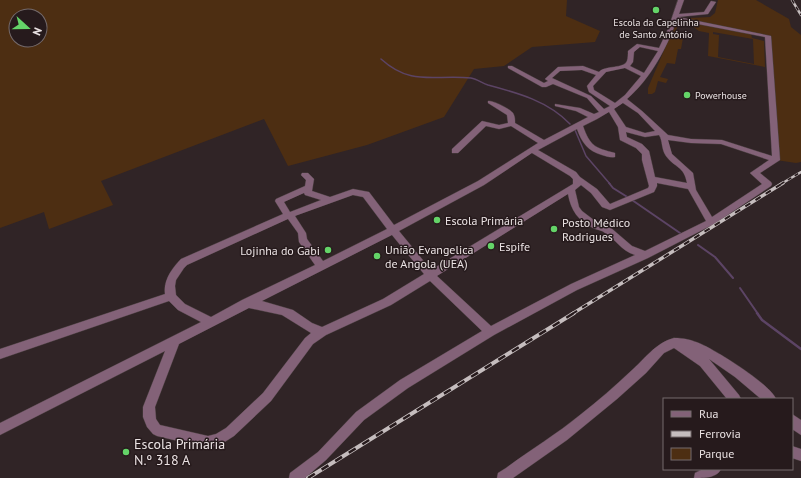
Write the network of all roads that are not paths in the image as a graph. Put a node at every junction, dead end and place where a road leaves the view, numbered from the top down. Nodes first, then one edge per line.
1 (681, 0) edge
2 (714, 2) dead end
3 (679, 17) junction
4 (662, 50) junction
5 (626, 66) junction
6 (510, 67) dead end
7 (598, 74) junction
8 (644, 75) junction
9 (552, 82) junction
10 (624, 100) junction
11 (490, 102) dead end
12 (557, 105) dead end
13 (610, 109) junction
14 (595, 118) junction
15 (512, 124) junction
16 (579, 126) junction
17 (623, 129) junction
18 (663, 135) junction
19 (543, 143) junction
20 (532, 150) junction
21 (455, 151) dead end
22 (612, 155) dead end
23 (776, 160) junction
24 (305, 175) dead end
25 (577, 179) junction
26 (652, 179) junction
27 (691, 187) junction
28 (308, 188) junction
29 (570, 190) junction
30 (330, 200) junction
31 (289, 215) junction
32 (711, 222) junction
33 (393, 230) junction
34 (645, 255) junction
35 (321, 266) junction
36 (431, 276) junction
37 (171, 296) junction
38 (246, 303) junction
39 (212, 322) junction
40 (322, 332) junction
41 (490, 332) junction
42 (174, 342) junction
43 (672, 343) junction
44 (0, 354) edge
45 (734, 398) edge
46 (769, 398) edge
47 (793, 421) edge
48 (0, 429) edge
49 (801, 429) edge
50 (712, 470) edge
51 (295, 478) edge
52 (503, 478) edge
53 (700, 478) edge

1 - 3 street
2 - 3 street
3 - 4 street
3 - 23 street
4 - 5 street
4 - 8 street
5 - 7 street
5 - 8 street
6 - 9 street
7 - 9 street
7 - 13 street
8 - 10 street
9 - 13 street
10 - 13 street
10 - 18 street
11 - 15 street
12 - 14 street
13 - 14 street
13 - 17 street
14 - 16 street
15 - 19 street
15 - 21 street
16 - 19 street
16 - 22 street
17 - 18 street
17 - 26 street
18 - 23 street
18 - 27 street
19 - 20 street
20 - 25 street
20 - 33 street
23 - 32 street
24 - 28 street
25 - 26 street
25 - 29 street
26 - 27 street
27 - 32 street
28 - 30 street
28 - 31 street
29 - 34 street
29 - 36 street
30 - 31 street
30 - 33 street
31 - 35 street
31 - 37 street
32 - 34 street
33 - 35 street
33 - 36 street
34 - 41 street
35 - 38 street
36 - 40 street
36 - 41 street
37 - 39 street
37 - 44 street
38 - 39 street
38 - 40 street
39 - 42 street
40 - 42 street
41 - 51 street
42 - 48 street
43 - 45 street
43 - 46 street
43 - 52 street
47 - 49 street
50 - 53 street

